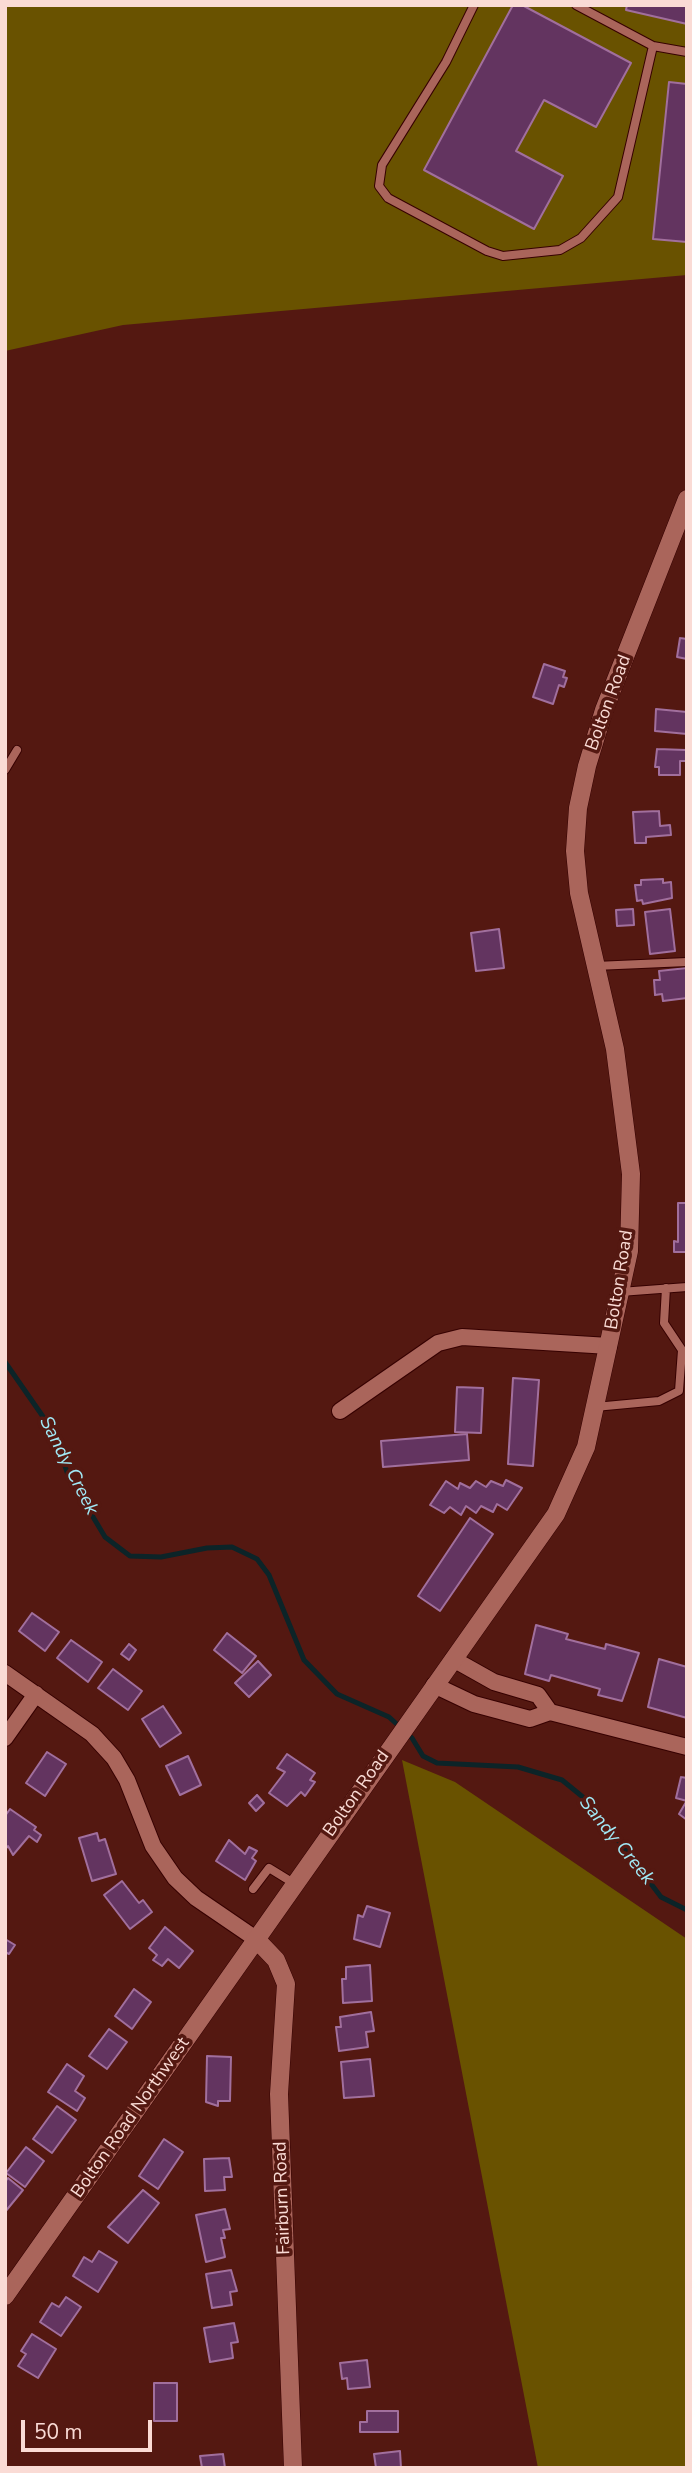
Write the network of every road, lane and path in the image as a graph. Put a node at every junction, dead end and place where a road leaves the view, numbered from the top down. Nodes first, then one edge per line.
1 (474, 5) edge
2 (576, 5) edge
3 (653, 46) junction
4 (687, 52) edge
5 (687, 499) edge
6 (18, 750) dead end
7 (5, 770) edge
8 (687, 962) edge
9 (595, 966) junction
10 (687, 1287) edge
11 (666, 1288) junction
12 (620, 1292) junction
13 (610, 1346) junction
14 (595, 1407) junction
15 (340, 1411) dead end
16 (453, 1659) junction
17 (5, 1673) edge
18 (499, 1684) junction
19 (434, 1685) junction
20 (36, 1694) junction
21 (490, 1708) junction
22 (550, 1712) junction
23 (5, 1738) edge
24 (687, 1747) edge
25 (295, 1884) junction
26 (253, 1889) dead end
27 (256, 1939) junction
28 (5, 2297) edge
29 (293, 2468) edge

1 - 3 lane
2 - 3 lane
3 - 4 lane
5 - 9 street, Bolton Road
6 - 7 lane
8 - 9 lane
9 - 12 street, Bolton Road
10 - 11 lane
11 - 12 lane
11 - 14 lane
12 - 13 street, Bolton Road
13 - 14 street, Bolton Road
13 - 15 street
14 - 16 street, Bolton Road
16 - 18 street
16 - 19 street, Bolton Road
17 - 20 street
18 - 21 street
18 - 22 street
19 - 21 street
19 - 25 street, Bolton Road
20 - 23 street
20 - 27 street
21 - 22 street
22 - 24 street
25 - 26 lane
25 - 27 street, Bolton Road
27 - 28 street, Bolton Road Northwest
27 - 29 street, Fairburn Road

